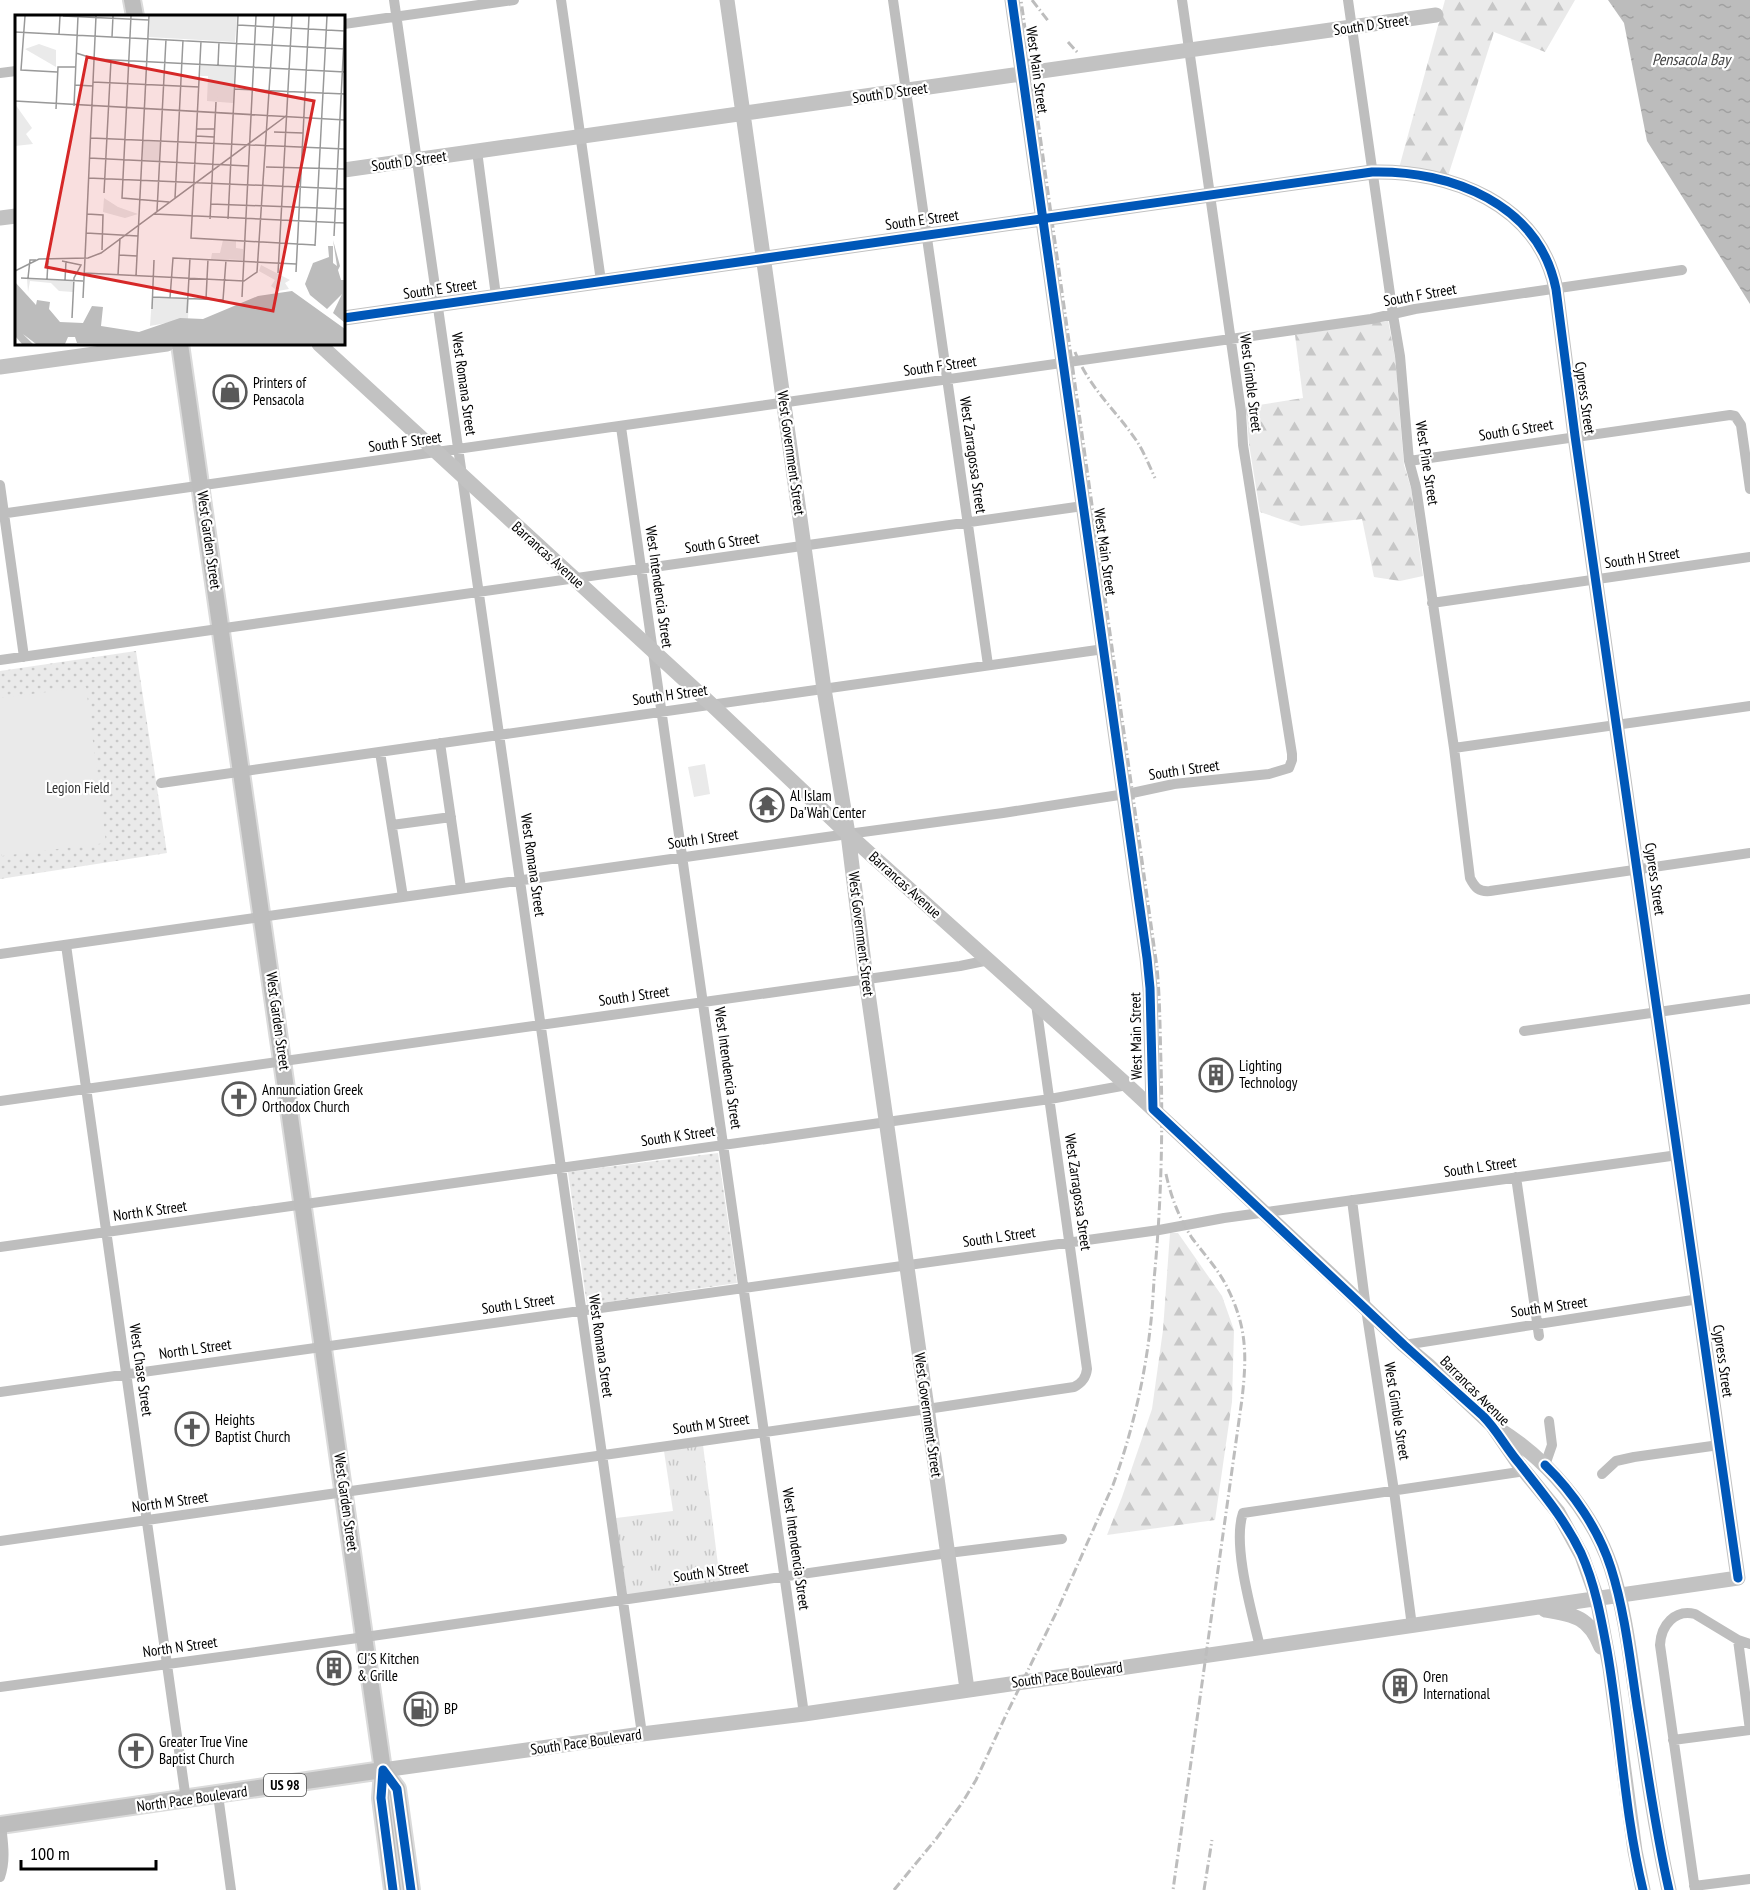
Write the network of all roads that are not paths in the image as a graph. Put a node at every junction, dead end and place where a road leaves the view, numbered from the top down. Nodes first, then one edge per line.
1 (132, 0) edge
2 (394, 0) edge
3 (514, 0) edge
4 (561, 0) edge
5 (727, 0) edge
6 (893, 0) edge
7 (1012, 0) edge
8 (1182, 0) edge
9 (1348, 0) edge
10 (135, 15) edge
11 (1436, 15) dead end
12 (397, 17) junction
13 (345, 24) edge
14 (1352, 28) junction
15 (1189, 50) junction
16 (15, 71) edge
17 (0, 73) edge
18 (1022, 74) junction
19 (906, 90) junction
20 (743, 114) junction
21 (580, 136) junction
22 (477, 151) junction
23 (417, 160) junction
24 (345, 170) edge
25 (1372, 172) junction
26 (1209, 195) junction
27 (1499, 205) joint
28 (15, 216) edge
29 (0, 218) edge
30 (1043, 219) junction
31 (926, 235) junction
32 (763, 258) junction
33 (1682, 270) dead end
34 (601, 281) junction
35 (1556, 289) junction
36 (496, 296) junction
37 (438, 304) junction
38 (1393, 315) junction
39 (345, 318) edge
40 (1230, 340) junction
41 (160, 345) edge
42 (180, 345) edge
43 (320, 345) edge
44 (1063, 364) junction
45 (0, 367) edge
46 (947, 380) junction
47 (784, 404) junction
48 (621, 427) junction
49 (1575, 436) junction
50 (458, 449) junction
51 (437, 452) junction
52 (1409, 461) junction
53 (462, 475) junction
54 (0, 485) edge
55 (201, 486) junction
56 (1750, 489) edge
57 (1083, 506) junction
58 (2, 514) edge
59 (968, 522) junction
60 (804, 546) junction
61 (1750, 557) edge
62 (641, 569) junction
63 (574, 578) junction
64 (1597, 580) junction
65 (478, 592) junction
66 (1432, 603) junction
67 (221, 629) junction
68 (1104, 649) junction
69 (653, 651) junction
70 (24, 657) junction
71 (0, 660) edge
72 (988, 665) junction
73 (824, 688) junction
74 (712, 705) junction
75 (1750, 706) edge
76 (662, 712) junction
77 (1617, 724) junction
78 (499, 735) junction
79 (440, 743) junction
80 (1454, 748) junction
81 (380, 752) junction
82 (1289, 768) joint
83 (241, 772) junction
84 (161, 783) dead end
85 (1124, 795) junction
86 (451, 817) junction
87 (392, 825) junction
88 (848, 834) junction
89 (1750, 853) edge
90 (683, 857) junction
91 (1638, 869) junction
92 (520, 880) junction
93 (461, 888) junction
94 (403, 897) junction
95 (263, 916) junction
96 (66, 945) junction
97 (0, 954) edge
98 (989, 960) junction
99 (866, 979) junction
100 (1750, 999) edge
101 (703, 1002) junction
102 (1036, 1004) junction
103 (1658, 1012) junction
104 (541, 1025) junction
105 (1524, 1031) dead end
106 (283, 1061) junction
107 (1127, 1085) junction
108 (86, 1089) junction
109 (1050, 1099) junction
110 (0, 1101) edge
111 (1153, 1109) junction
112 (887, 1122) junction
113 (724, 1145) junction
114 (1678, 1155) junction
115 (561, 1168) junction
116 (1516, 1177) junction
117 (1352, 1200) junction
118 (304, 1204) junction
119 (1264, 1213) junction
120 (106, 1232) junction
121 (1070, 1242) junction
122 (0, 1247) edge
123 (907, 1265) junction
124 (744, 1288) junction
125 (1699, 1299) junction
126 (1366, 1309) junction
127 (581, 1310) junction
128 (1536, 1324) junction
129 (1539, 1336) dead end
130 (1404, 1345) junction
131 (324, 1346) junction
132 (126, 1374) junction
133 (1082, 1383) joint
134 (0, 1392) edge
135 (927, 1409) junction
136 (1549, 1421) dead end
137 (1492, 1425) junction
138 (765, 1432) junction
139 (1719, 1445) junction
140 (602, 1455) junction
141 (1545, 1465) junction
142 (1526, 1471) junction
143 (1602, 1474) dead end
144 (1394, 1491) junction
145 (344, 1492) junction
146 (147, 1520) junction
147 (1062, 1539) dead end
148 (0, 1541) edge
149 (948, 1553) junction
150 (785, 1576) junction
151 (1744, 1577) edge
152 (1618, 1595) junction
153 (1597, 1598) junction
154 (622, 1600) junction
155 (1530, 1608) junction
156 (1412, 1626) junction
157 (365, 1637) junction
158 (1738, 1640) junction
159 (1750, 1644) edge
160 (1260, 1647) junction
161 (167, 1664) junction
162 (1610, 1668) junction
163 (0, 1687) edge
164 (967, 1689) junction
165 (804, 1714) junction
166 (1750, 1730) edge
167 (642, 1734) junction
168 (1673, 1740) junction
169 (383, 1770) junction
170 (218, 1795) junction
171 (186, 1800) junction
172 (0, 1822) edge
173 (0, 1877) edge
174 (1750, 1879) edge
175 (1694, 1888) edge
176 (231, 1890) edge
177 (393, 1890) edge
178 (411, 1890) edge
179 (1643, 1890) edge
180 (1669, 1890) edge

1 - 10 main road
2 - 12 street, West Romana Street
3 - 12 street
4 - 21 street
5 - 20 street, West Government Street
6 - 19 street, West Zarragossa Street
7 - 18 street, West Main Street
8 - 15 street, West Gimble Street
9 - 14 street, West Pine Street
11 - 14 street, South D Street
12 - 13 street
12 - 23 street, West Romana Street
14 - 15 street, South D Street
14 - 25 street, West Pine Street
15 - 18 street, South D Street
15 - 26 street, West Gimble Street
16 - 17 street
18 - 19 street, South D Street
18 - 30 street, West Main Street
19 - 20 street, South D Street
19 - 31 street, West Zarragossa Street
20 - 21 street, South D Street
20 - 32 street, West Government Street
21 - 22 street, South D Street
21 - 34 street
22 - 23 street, South D Street
22 - 36 street
23 - 24 street, South D Street
23 - 37 street, West Romana Street
25 - 26 street, South E Street
25 - 27 street, South E Street
25 - 38 street, West Pine Street
26 - 30 street, South E Street
26 - 40 street, West Gimble Street
27 - 35 street, Cypress Street
28 - 29 street
30 - 31 street, South E Street
30 - 44 street, West Main Street
31 - 32 street, South E Street
31 - 46 street, West Zarragossa Street
32 - 34 street, South E Street
32 - 47 street, West Government Street
33 - 35 street, South F Street
34 - 36 street, South E Street
35 - 38 street, South F Street
35 - 49 street, Cypress Street
36 - 37 street, South E Street
37 - 39 street, South E Street
37 - 50 street, West Romana Street
38 - 40 street, South F Street
38 - 52 street, West Pine Street
40 - 44 street, South F Street
40 - 82 street, West Gimble Street
41 - 45 street
42 - 55 main road, West Garden Street
43 - 51 street, Barrancas Avenue
44 - 46 street, South F Street
44 - 57 street, West Main Street
46 - 47 street, South F Street
46 - 59 street, West Zarragossa Street
47 - 48 street, South F Street
47 - 60 street, West Government Street
48 - 50 street, South F Street
48 - 62 street, West Intendencia Street
49 - 52 street, South G Street
49 - 56 street, South G Street
49 - 64 street, Cypress Street
50 - 51 street, South F Street
50 - 53 street, West Romana Street
51 - 53 street, Barrancas Avenue
51 - 55 street, South F Street
52 - 66 street, West Pine Street
53 - 63 street, Barrancas Avenue
53 - 65 street, West Romana Street
54 - 58 street
55 - 58 street, South F Street
55 - 67 main road, West Garden Street
57 - 59 street, South G Street
57 - 68 street, West Main Street
58 - 70 street
59 - 60 street, South G Street
59 - 72 street, West Zarragossa Street
60 - 62 street, South G Street
60 - 73 street, West Government Street
61 - 64 street, South H Street
62 - 63 street, South G Street
62 - 69 street, West Intendencia Street
63 - 65 street, South G Street
63 - 69 street, Barrancas Avenue
64 - 66 street, South H Street
64 - 77 street, Cypress Street
65 - 67 street, South G Street
65 - 78 street, West Romana Street
66 - 80 street, West Pine Street
67 - 70 street, South G Street
67 - 83 main road, West Garden Street
68 - 72 street, South H Street
68 - 85 street, West Main Street
69 - 74 street, Barrancas Avenue
69 - 76 street, West Intendencia Street
70 - 71 street, South G Street
72 - 73 street, South H Street
73 - 74 street, South H Street
73 - 88 street, West Government Street
74 - 76 street, South H Street
74 - 88 street, Barrancas Avenue
75 - 77 street
76 - 78 street, South H Street
76 - 90 street, West Intendencia Street
77 - 80 street
77 - 91 street, Cypress Street
78 - 79 street, South H Street
78 - 92 street, West Romana Street
79 - 81 street, South H Street
79 - 86 street
80 - 91 street, West Pine Street
81 - 83 street, South H Street
81 - 87 street
82 - 85 street, South I Street
83 - 84 street, South H Street
83 - 95 main road, West Garden Street
85 - 88 street, South I Street
85 - 111 street, West Main Street
86 - 87 street
86 - 93 street
87 - 94 street
88 - 90 street, South I Street
88 - 98 street, Barrancas Avenue
88 - 99 street, West Government Street
89 - 91 street
90 - 92 street, South I Street
90 - 101 street, West Intendencia Street
91 - 103 street, Cypress Street
92 - 93 street, South I Street
92 - 104 street, West Romana Street
93 - 94 street, South I Street
94 - 95 street, South I Street
95 - 96 street, South I Street
95 - 106 main road, West Garden Street
96 - 97 street, South I Street
96 - 108 street, West Chase Street
98 - 99 street, South J Street
98 - 102 street, Barrancas Avenue
99 - 101 street, South J Street
99 - 112 street, West Government Street
100 - 103 street
101 - 104 street, South J Street
101 - 113 street, West Intendencia Street
102 - 107 street, Barrancas Avenue
102 - 109 street, West Zarragossa Street
103 - 105 street
103 - 114 street, Cypress Street
104 - 106 street, South J Street
104 - 115 street, West Romana Street
106 - 108 street, South J Street
106 - 118 main road, West Garden Street
107 - 109 street, South K Street
107 - 111 street, Barrancas Avenue
108 - 110 street, South J Street
108 - 120 street, West Chase Street
109 - 112 street, South K Street
109 - 121 street, West Zarragossa Street
111 - 119 street, Barrancas Avenue
112 - 113 street, South K Street
112 - 123 street, West Government Street
113 - 115 street, South K Street
113 - 124 street, West Intendencia Street
114 - 116 street, South L Street
114 - 125 street, Cypress Street
115 - 118 street, South K Street
115 - 127 street, West Romana Street
116 - 117 street, South L Street
116 - 128 street
117 - 119 street, South L Street
117 - 126 street, West Gimble Street
118 - 120 street, North K Street
118 - 131 main road, West Garden Street
119 - 121 street, South L Street
119 - 126 street, Barrancas Avenue
120 - 122 street, North K Street
120 - 132 street, West Chase Street
121 - 123 street, South L Street
121 - 133 street, West Zarragossa Street
123 - 124 street, South L Street
123 - 135 street, West Government Street
124 - 127 street, South L Street
124 - 138 street, West Intendencia Street
125 - 128 street, South M Street
125 - 139 street, Cypress Street
126 - 130 street, Barrancas Avenue
126 - 144 street, West Gimble Street
127 - 131 street, South L Street
127 - 140 street, West Romana Street
128 - 129 street
128 - 130 street, South M Street
130 - 137 street, Barrancas Avenue
131 - 132 street, North L Street
131 - 145 main road, West Garden Street
132 - 134 street, North L Street
132 - 146 street, West Chase Street
133 - 135 street, South M Street
135 - 138 street, South M Street
135 - 149 street, West Government Street
136 - 141 street
137 - 141 street, Barrancas Avenue
137 - 142 street, Barrancas Avenue
138 - 140 street, South M Street
138 - 150 street, West Intendencia Street
139 - 143 street
139 - 151 street, Cypress Street
140 - 145 street, South M Street
140 - 154 street, West Romana Street
141 - 152 street, Barrancas Avenue
142 - 144 street
142 - 153 street, Barrancas Avenue
144 - 156 street, West Gimble Street
144 - 160 street
145 - 146 street, North M Street
145 - 157 main road, West Garden Street
146 - 148 street, North M Street
146 - 161 street, West Chase Street
147 - 149 street, South N Street
149 - 150 street, South N Street
149 - 164 street, West Government Street
150 - 154 street, South N Street
150 - 165 street, West Intendencia Street
151 - 152 street, South Pace Boulevard
152 - 153 street, South Pace Boulevard
152 - 180 street, Barrancas Avenue
153 - 155 street, South Pace Boulevard
153 - 162 street, Barrancas Avenue
154 - 157 street, South N Street
154 - 167 street, West Romana Street
155 - 156 street, South Pace Boulevard
155 - 162 street
156 - 160 street, South Pace Boulevard
157 - 161 street, North N Street
157 - 169 main road, West Garden Street
158 - 159 street
158 - 166 street
158 - 168 street
160 - 164 street, South Pace Boulevard
161 - 163 street, North N Street
161 - 171 street, West Chase Street
162 - 179 street, Barrancas Avenue
164 - 165 street, South Pace Boulevard
165 - 167 street, South Pace Boulevard
166 - 168 street
167 - 169 street, South Pace Boulevard
168 - 175 street
169 - 170 main road, North Pace Boulevard / US 98
169 - 177 main road
169 - 178 main road
170 - 171 main road, North Pace Boulevard / US 98
170 - 176 street
171 - 172 main road, North Pace Boulevard / US 98
172 - 173 street
174 - 175 street

